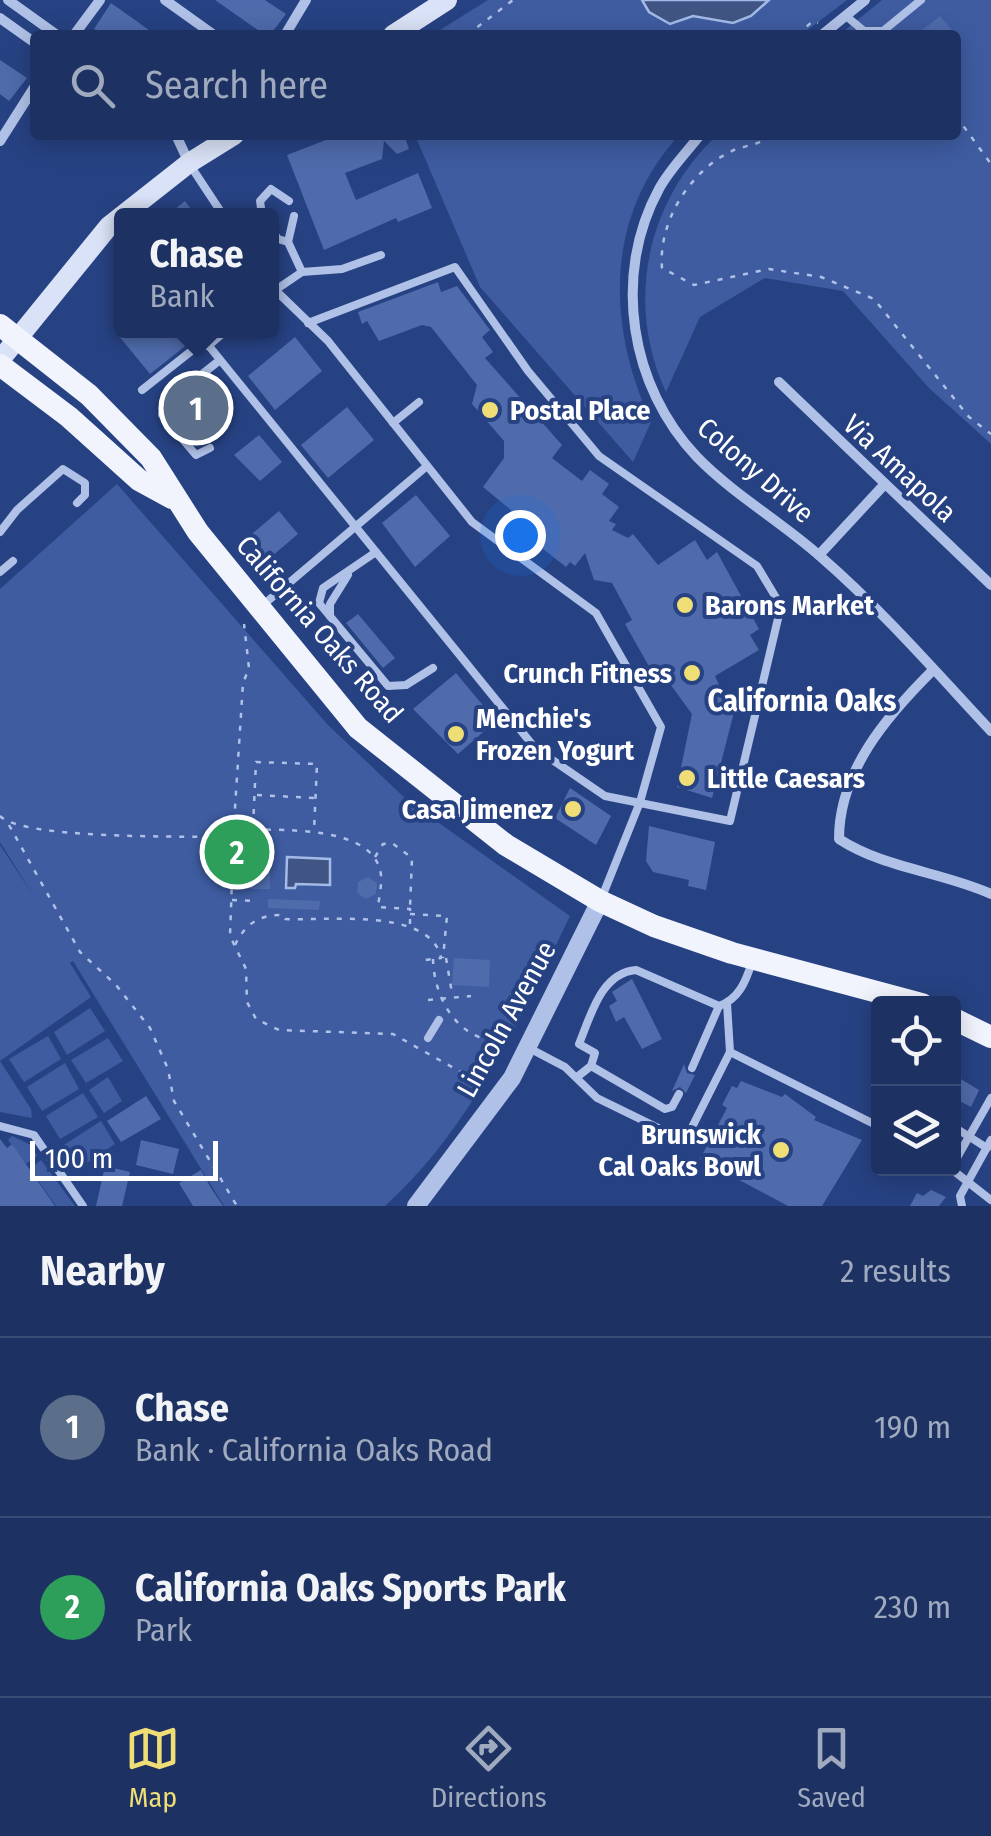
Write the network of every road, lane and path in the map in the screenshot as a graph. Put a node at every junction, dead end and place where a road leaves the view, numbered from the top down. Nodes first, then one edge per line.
1 (8, 0) edge
2 (100, 0) edge
3 (164, 0) edge
4 (306, 0) edge
5 (448, 0) edge
6 (513, 0) edge
7 (865, 0) edge
8 (921, 0) edge
9 (846, 16) junction
10 (0, 18) edge
11 (818, 22) dead end
12 (50, 30) edge
13 (78, 30) edge
14 (207, 30) edge
15 (289, 30) edge
16 (401, 30) edge
17 (474, 30) edge
18 (805, 30) edge
19 (828, 30) edge
20 (863, 30) edge
21 (884, 30) edge
22 (30, 40) edge
23 (30, 93) edge
24 (961, 123) edge
25 (2, 135) edge
26 (178, 140) edge
27 (226, 140) edge
28 (696, 140) edge
29 (758, 140) edge
30 (189, 163) junction
31 (991, 164) edge
32 (289, 200) dead end
33 (141, 208) edge
34 (218, 208) edge
35 (261, 208) edge
36 (294, 216) dead end
37 (114, 234) edge
38 (279, 239) edge
39 (288, 242) junction
40 (381, 255) dead end
41 (302, 272) junction
42 (279, 286) edge
43 (279, 296) edge
44 (308, 323) junction
45 (9, 331) edge
46 (202, 338) edge
47 (214, 338) edge
48 (206, 343) junction
49 (220, 360) junction
50 (0, 362) edge
51 (779, 382) dead end
52 (187, 386) dead end
53 (142, 390) dead end
54 (177, 394) dead end
55 (419, 402) dead end
56 (393, 423) junction
57 (991, 434) edge
58 (210, 448) dead end
59 (427, 466) junction
60 (883, 486) junction
61 (172, 498) junction
62 (77, 502) dead end
63 (354, 526) junction
64 (0, 532) edge
65 (376, 552) junction
66 (820, 555) junction
67 (13, 561) dead end
68 (0, 572) edge
69 (351, 572) junction
70 (991, 585) edge
71 (252, 616) junction
72 (331, 618) junction
73 (433, 668) dead end
74 (932, 671) junction
75 (991, 730) edge
76 (254, 795) junction
77 (316, 798) junction
78 (640, 802) junction
79 (0, 816) edge
80 (234, 824) junction
81 (9, 825) junction
82 (250, 830) junction
83 (314, 832) junction
84 (215, 838) junction
85 (234, 838) junction
86 (248, 839) junction
87 (233, 852) junction
88 (375, 859) junction
89 (991, 894) edge
90 (230, 900) junction
91 (600, 901) junction
92 (257, 902) dead end
93 (410, 911) junction
94 (410, 924) junction
95 (235, 946) junction
96 (444, 958) junction
97 (753, 958) junction
98 (433, 959) junction
99 (424, 960) dead end
100 (453, 994) junction
101 (438, 996) junction
102 (472, 996) dead end
103 (893, 996) edge
104 (428, 1000) dead end
105 (723, 1005) junction
106 (439, 1020) dead end
107 (961, 1021) edge
108 (991, 1036) edge
109 (428, 1038) dead end
110 (504, 1042) dead end
111 (527, 1047) junction
112 (730, 1052) junction
113 (592, 1066) junction
114 (692, 1068) dead end
115 (577, 1078) junction
116 (474, 1092) dead end
117 (679, 1094) dead end
118 (991, 1099) edge
119 (871, 1122) edge
120 (0, 1126) edge
121 (961, 1132) edge
122 (969, 1137) junction
123 (989, 1144) edge
124 (961, 1151) edge
125 (961, 1176) edge
126 (967, 1182) junction
127 (991, 1200) edge
128 (965, 1205) edge
129 (83, 1206) edge
130 (237, 1206) edge
131 (416, 1206) edge

1 - 12 street
2 - 13 street
3 - 14 street
4 - 15 street
5 - 16 main road
6 - 17 path
7 - 9 street
8 - 21 lane
9 - 19 street
9 - 20 lane
10 - 22 street
11 - 18 path
23 - 25 street
24 - 31 path
26 - 30 street
27 - 30 main road
28 - 66 street, Colony Drive
29 - 57 path
30 - 33 main road
30 - 34 lane
32 - 35 lane
36 - 39 lane
37 - 45 main road
38 - 39 lane
39 - 41 lane
40 - 41 lane
41 - 42 lane
43 - 44 lane
44 - 56 lane
44 - 78 lane
45 - 50 main road
45 - 61 main road, California Oaks Road
46 - 48 lane
47 - 48 lane
48 - 49 lane
48 - 53 lane
49 - 52 lane
49 - 63 lane
50 - 61 main road, California Oaks Road
51 - 60 street, Via Amapola
54 - 58 lane
55 - 56 lane
56 - 59 lane
59 - 63 lane
59 - 78 lane
60 - 66 street
60 - 70 street, Via Amapola
61 - 71 main road, California Oaks Road
62 - 64 lane
63 - 65 lane
63 - 71 lane
65 - 69 lane
65 - 78 lane
66 - 74 street, Colony Drive
67 - 68 lane
69 - 72 lane
69 - 72 lane
71 - 80 path
71 - 91 main road, California Oaks Road
72 - 73 lane
74 - 75 street, Colony Drive
74 - 89 street
76 - 77 path
76 - 77 path
76 - 82 path
77 - 83 path
78 - 91 lane
79 - 81 path
80 - 82 path
80 - 84 path
80 - 85 path
81 - 84 path
81 - 130 path
82 - 83 path
82 - 86 path
83 - 88 path
84 - 85 path
84 - 87 path
85 - 86 path
85 - 87 path
86 - 87 path
87 - 90 path
88 - 93 path
88 - 93 path
90 - 92 path
90 - 95 path
91 - 97 main road, California Oaks Road
91 - 111 street, Lincoln Avenue
93 - 94 path
93 - 96 path
94 - 95 path
94 - 96 path
95 - 116 path
96 - 98 path
96 - 100 path
97 - 103 main road, California Oaks Road
97 - 105 lane
98 - 99 path
98 - 101 path
100 - 101 path
100 - 102 path
101 - 104 path
101 - 110 path
105 - 112 lane
105 - 113 lane
105 - 114 lane
106 - 109 lane
107 - 108 main road
111 - 115 lane
111 - 131 street, Lincoln Avenue
112 - 115 lane
112 - 119 lane
113 - 115 lane
113 - 117 lane
118 - 122 lane
120 - 129 lane
121 - 122 lane
122 - 123 lane
122 - 124 lane
123 - 126 lane
125 - 126 lane
126 - 127 lane
126 - 128 lane

